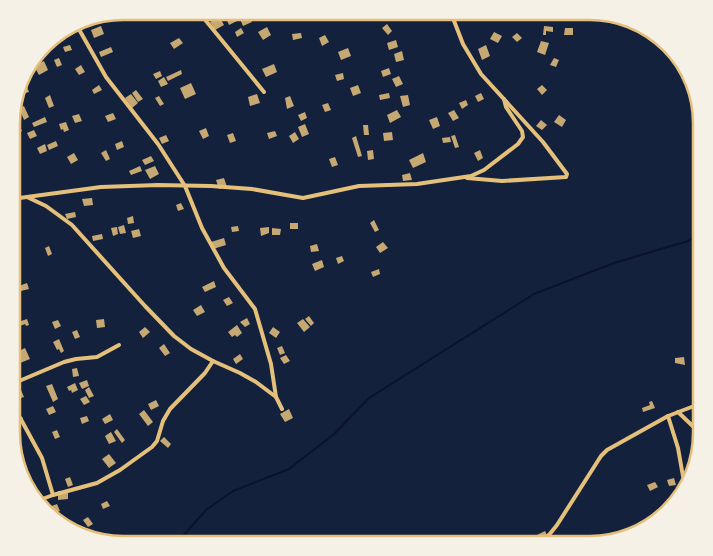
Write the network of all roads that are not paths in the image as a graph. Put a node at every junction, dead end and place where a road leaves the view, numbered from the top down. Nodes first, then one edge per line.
1 (205, 20) edge
2 (454, 20) edge
3 (79, 30) edge
4 (264, 92) dead end
5 (504, 99) junction
6 (462, 178) junction
7 (185, 186) junction
8 (26, 197) junction
9 (20, 198) edge
10 (119, 345) dead end
11 (213, 361) junction
12 (20, 381) edge
13 (276, 397) junction
14 (693, 406) edge
15 (282, 409) dead end
16 (678, 412) junction
17 (668, 416) junction
18 (21, 419) edge
19 (693, 426) edge
20 (683, 476) edge
21 (53, 495) junction
22 (43, 499) edge
23 (548, 536) edge

1 - 4 street
2 - 5 street
3 - 7 street
5 - 6 street
5 - 6 street
6 - 7 street
7 - 8 street
7 - 13 street
8 - 9 street
8 - 11 street
10 - 12 street
11 - 13 street
11 - 21 street
13 - 15 street
14 - 16 street
16 - 17 street
16 - 19 street
17 - 20 street
17 - 23 street
18 - 21 street
21 - 22 street

